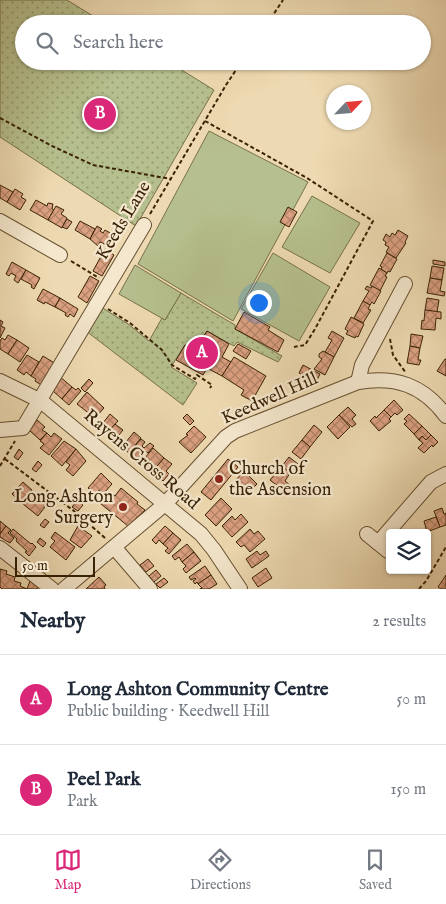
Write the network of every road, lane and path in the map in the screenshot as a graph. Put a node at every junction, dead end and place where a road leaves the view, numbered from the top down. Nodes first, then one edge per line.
1 (283, 0) edge
2 (273, 15) edge
3 (236, 70) edge
4 (0, 118) edge
5 (205, 121) junction
6 (171, 179) junction
7 (0, 222) edge
8 (144, 225) joint
9 (60, 255) joint
10 (109, 283) junction
11 (405, 284) dead end
12 (98, 303) junction
13 (387, 317) junction
14 (294, 347) dead end
15 (0, 381) edge
16 (358, 382) junction
17 (210, 388) dead end
18 (417, 389) junction
19 (40, 401) junction
20 (446, 416) edge
21 (23, 428) junction
22 (0, 430) edge
23 (5, 458) junction
24 (0, 466) edge
25 (446, 474) edge
26 (165, 504) junction
27 (378, 543) dead end
28 (114, 547) junction
29 (446, 547) edge
30 (0, 548) edge
31 (49, 588) edge
32 (64, 589) edge
33 (150, 589) edge
34 (240, 589) edge
35 (420, 589) edge

1 - 2 path
3 - 5 path, Keeds Lane
4 - 6 path
5 - 6 path, Keeds Lane
5 - 14 path
6 - 8 path, Keeds Lane
7 - 9 street
8 - 10 street, Keeds Lane
9 - 10 path
10 - 12 street, Keeds Lane
11 - 13 street
12 - 17 path
12 - 19 street, Keeds Lane
13 - 16 street
13 - 18 path
15 - 19 street, Rayens Cross Road
16 - 18 street, Keedwell Hill
16 - 26 street, Keedwell Hill
18 - 20 street, Keedwell Hill
19 - 21 street, Keeds Lane
19 - 26 street, Rayens Cross Road
21 - 22 street
21 - 23 path
23 - 24 path
23 - 28 path
25 - 27 street
26 - 28 street, Keedwell Hill
26 - 34 street, Rayens Cross Road
28 - 32 street, Keedwell Hill
28 - 33 street
29 - 35 path
30 - 31 street

